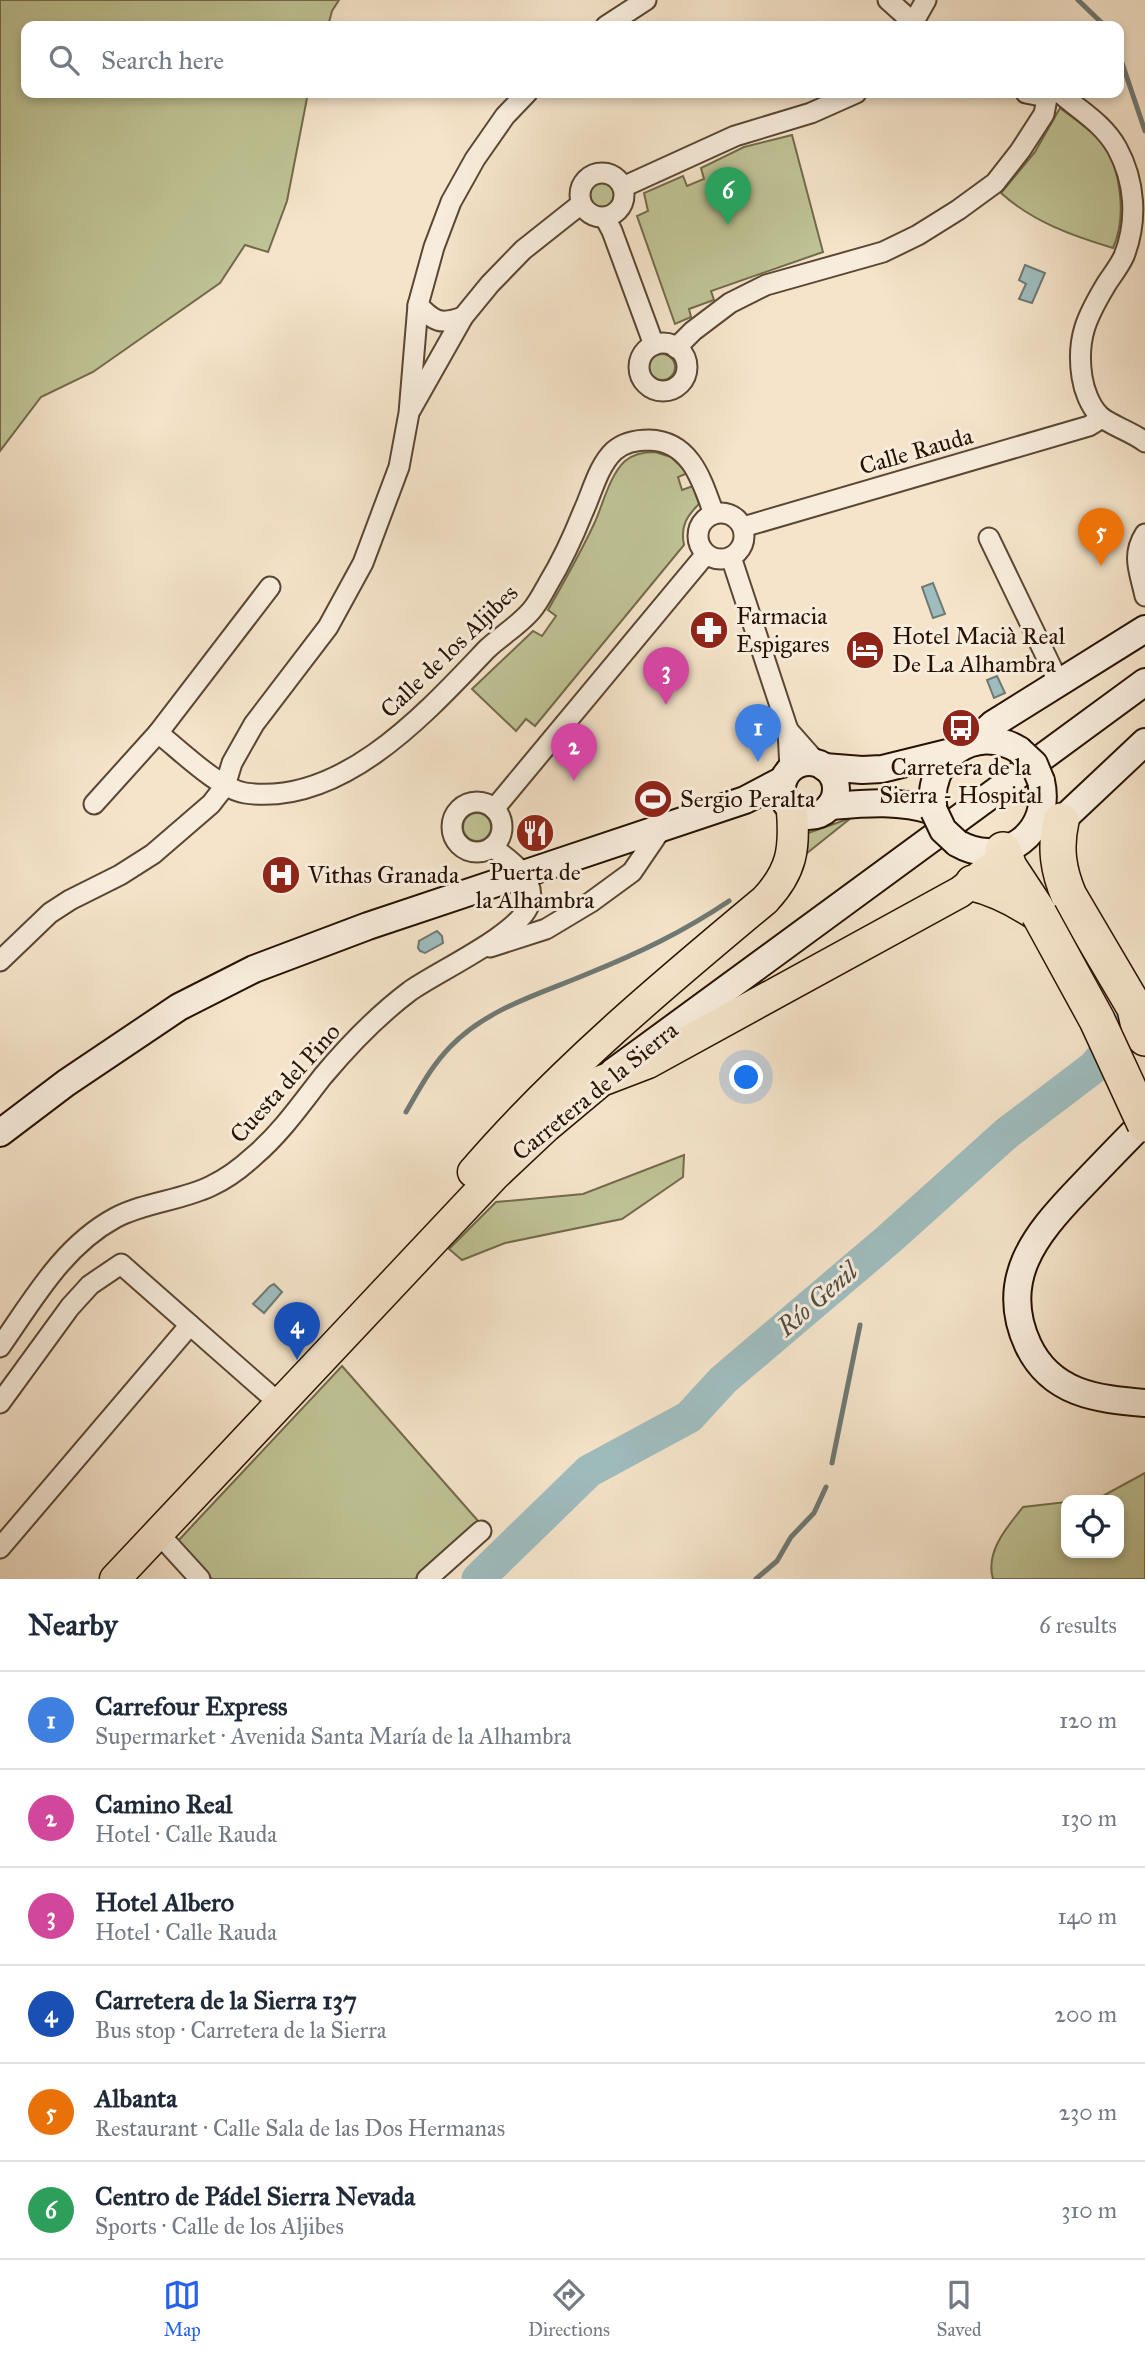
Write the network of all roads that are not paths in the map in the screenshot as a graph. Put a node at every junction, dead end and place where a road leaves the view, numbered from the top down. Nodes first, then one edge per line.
1 (646, 0) edge
2 (888, 0) edge
3 (926, 0) edge
4 (614, 21) edge
5 (912, 21) edge
6 (916, 21) edge
7 (522, 98) edge
8 (845, 98) edge
9 (1046, 98) edge
10 (1066, 98) edge
11 (624, 187) junction
12 (581, 204) junction
13 (605, 218) junction
14 (418, 305) junction
15 (463, 317) junction
16 (654, 345) junction
17 (676, 348) junction
18 (409, 413) junction
19 (1102, 418) junction
20 (1145, 442) edge
21 (714, 514) junction
22 (743, 527) junction
23 (1145, 534) edge
24 (989, 538) dead end
25 (706, 554) junction
26 (731, 556) junction
27 (270, 587) dead end
28 (1145, 596) edge
29 (1145, 629) edge
30 (1145, 682) edge
31 (1059, 683) junction
32 (788, 730) junction
33 (158, 733) junction
34 (1145, 742) edge
35 (965, 747) junction
36 (821, 765) junction
37 (787, 775) junction
38 (225, 786) junction
39 (745, 800) junction
40 (94, 804) dead end
41 (830, 806) junction
42 (494, 809) junction
43 (790, 809) junction
44 (934, 811) junction
45 (1044, 823) junction
46 (662, 828) junction
47 (492, 847) junction
48 (1000, 851) junction
49 (524, 874) junction
50 (973, 883) junction
51 (1057, 904) junction
52 (482, 949) junction
53 (0, 961) edge
54 (1142, 1033) edge
55 (601, 1081) junction
56 (1145, 1123) edge
57 (0, 1133) edge
58 (190, 1325) junction
59 (355, 1325) junction
60 (0, 1347) edge
61 (0, 1403) edge
62 (1145, 1403) edge
63 (281, 1405) junction
64 (481, 1531) dead end
65 (159, 1534) junction
66 (0, 1548) edge
67 (115, 1579) edge
68 (200, 1579) edge
69 (427, 1579) edge

1 - 4 street
2 - 5 street
3 - 6 street
7 - 14 street
8 - 11 street
9 - 17 street
10 - 19 street
11 - 12 street
11 - 13 street
12 - 13 street
12 - 15 street
13 - 16 street
14 - 15 street
14 - 18 street
15 - 18 street
16 - 17 street
16 - 17 street
18 - 38 street
19 - 20 street
19 - 22 street, Calle Rauda
21 - 22 street
21 - 25 street
21 - 38 street, Calle de los Aljibes
22 - 26 street
23 - 28 street
24 - 31 street
25 - 26 street
25 - 42 street
26 - 32 street
27 - 33 street
29 - 31 street
30 - 55 street, Carretera de la Sierra
31 - 35 street
32 - 36 street
32 - 37 street
33 - 38 street
33 - 40 street
34 - 45 street
35 - 36 street
35 - 44 street
35 - 45 street, bridge
36 - 37 street
36 - 41 street
37 - 39 street
37 - 43 street
38 - 53 street
39 - 43 street
39 - 46 street
41 - 43 street
41 - 44 street
42 - 47 street
42 - 47 street
43 - 59 main road
44 - 48 street, bridge
45 - 48 street
45 - 51 highway
46 - 49 street
46 - 52 street, Cuesta del Pino
47 - 49 street
48 - 50 main road
48 - 51 highway
49 - 52 street, Cuesta del Pino
49 - 57 street
50 - 51 highway
50 - 55 main road
51 - 54 highway
51 - 56 highway, bridge
52 - 60 street, Cuesta del Pino
55 - 59 main road, Carretera de la Sierra
56 - 62 street
58 - 61 street
58 - 63 street
58 - 66 street
59 - 63 main road, Carretera de la Sierra
63 - 65 main road, Carretera de la Sierra
64 - 69 street
65 - 67 main road, Carretera de la Sierra
65 - 68 street

